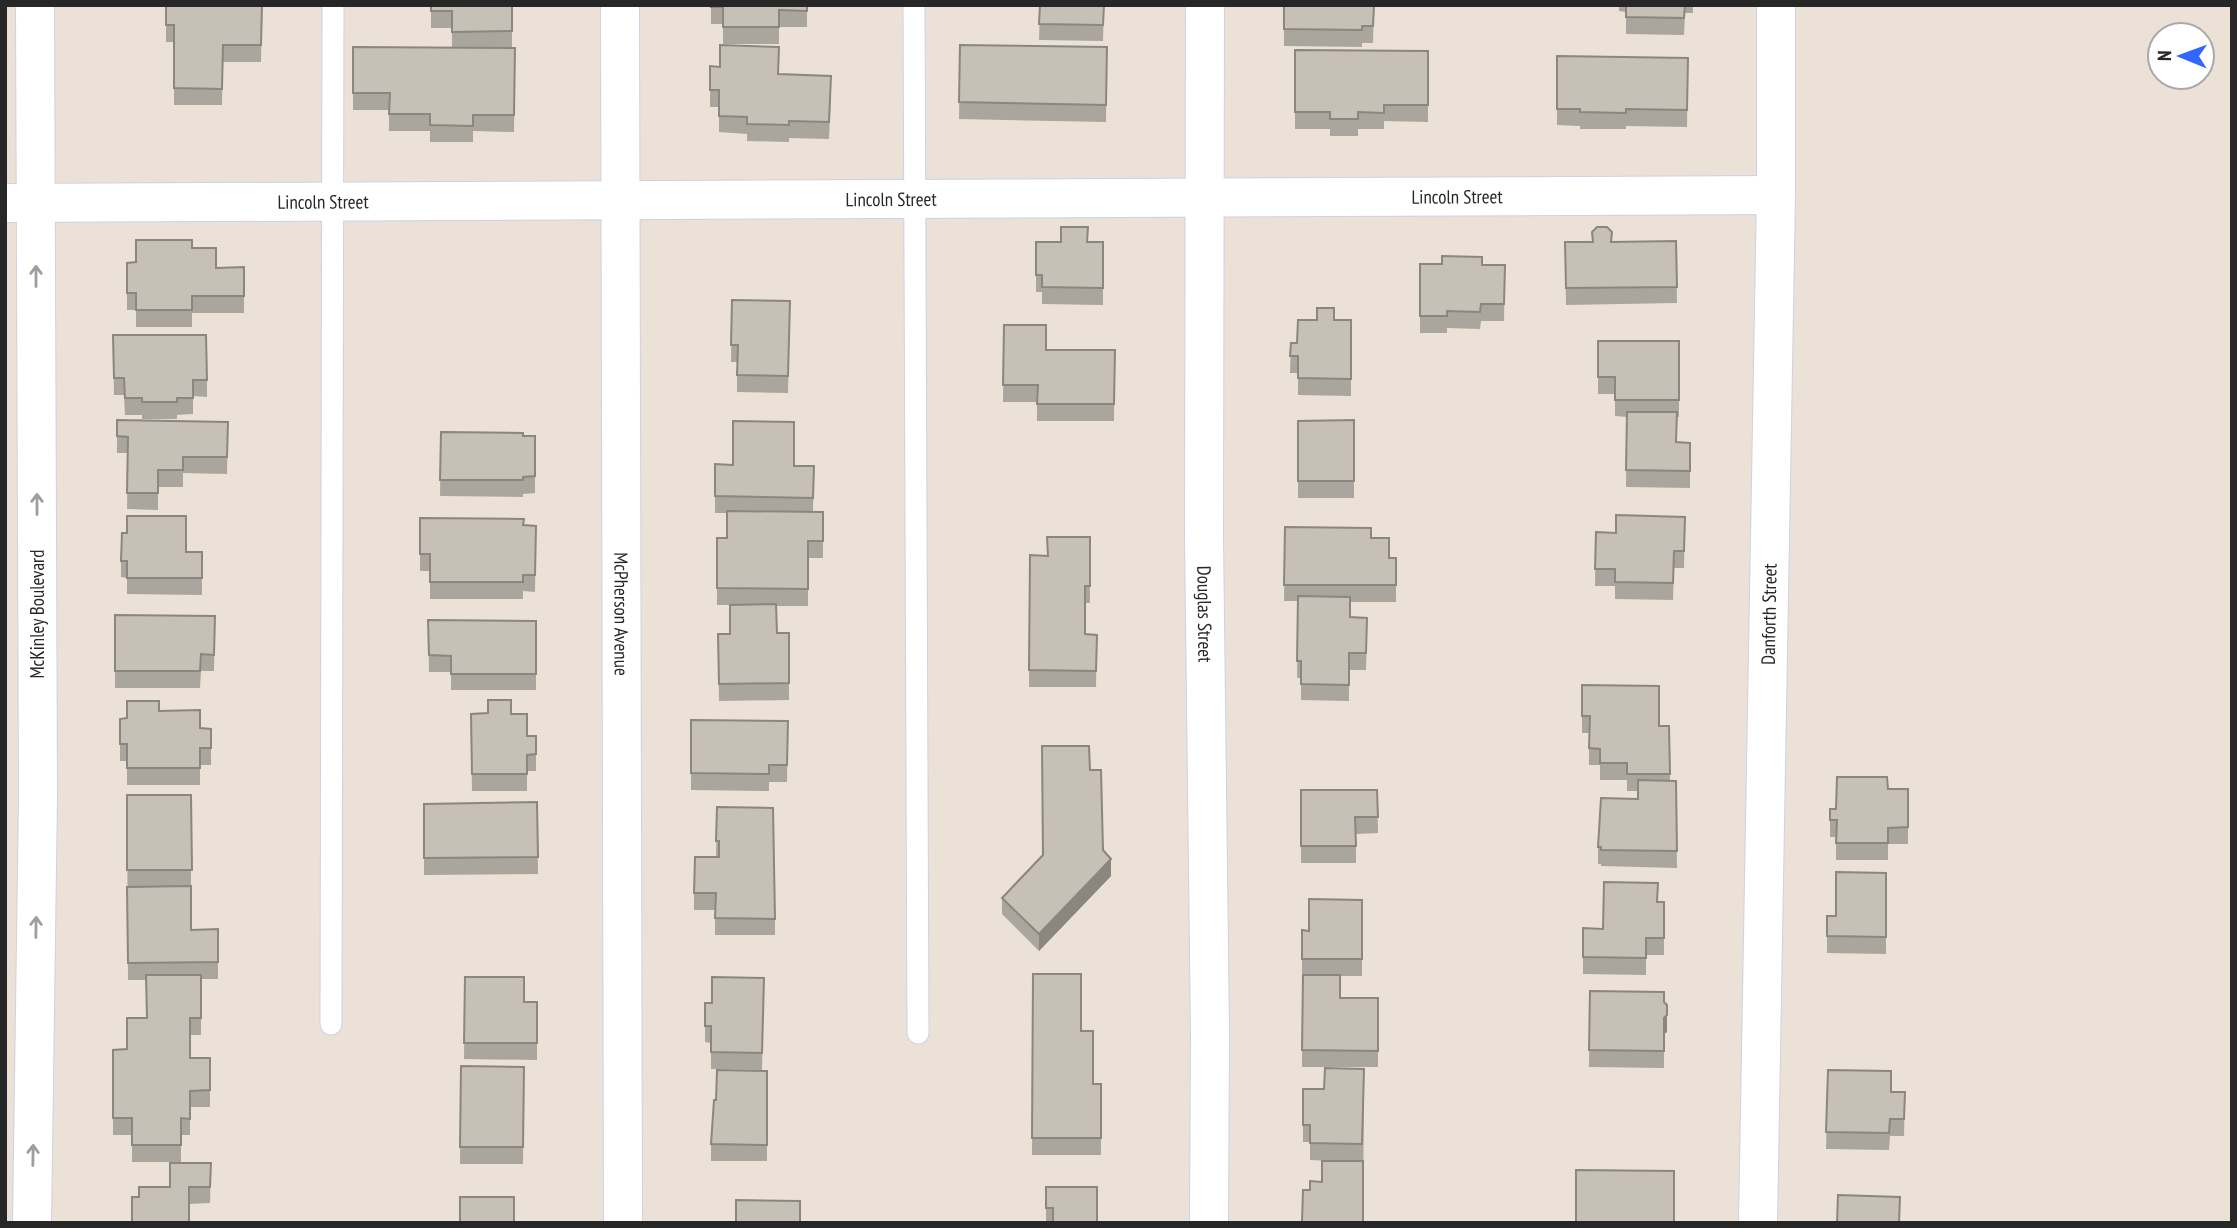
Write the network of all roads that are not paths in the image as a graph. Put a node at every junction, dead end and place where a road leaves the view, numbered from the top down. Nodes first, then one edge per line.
1 (36, 5) edge
2 (333, 5) edge
3 (620, 5) edge
4 (914, 5) edge
5 (1205, 5) edge
6 (1776, 5) edge
7 (1776, 195) junction
8 (1206, 198) junction
9 (915, 199) junction
10 (620, 201) junction
11 (332, 202) junction
12 (20, 203) edge
13 (331, 1024) dead end
14 (918, 1034) dead end
15 (32, 1223) edge
16 (623, 1223) edge
17 (1209, 1223) edge
18 (1758, 1223) edge

1 - 12 street, McKinley Boulevard
2 - 11 lane
3 - 10 street, McPherson Avenue
4 - 9 lane
5 - 8 street, Douglas Street
6 - 7 street, Danforth Street
7 - 8 street, Lincoln Street
7 - 18 street, Danforth Street
8 - 9 street, Lincoln Street
8 - 17 street, Douglas Street
9 - 10 street, Lincoln Street
9 - 14 lane
10 - 11 street, Lincoln Street
10 - 16 street, McPherson Avenue
11 - 12 street, Lincoln Street
11 - 13 lane
15 -> 12 street, McKinley Boulevard

